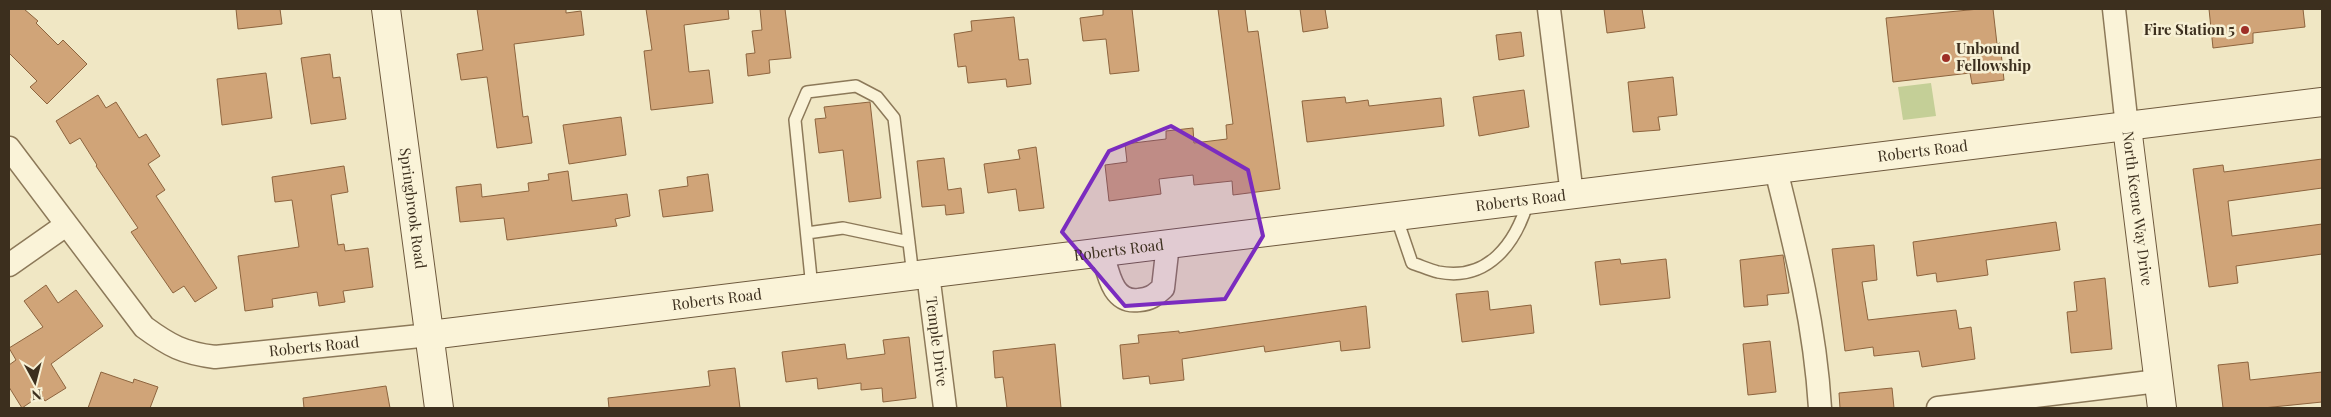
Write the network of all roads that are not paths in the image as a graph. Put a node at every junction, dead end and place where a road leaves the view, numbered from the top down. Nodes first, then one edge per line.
1 (386, 9) edge
2 (1549, 9) edge
3 (2114, 9) edge
4 (2322, 102) edge
5 (2127, 127) junction
6 (9, 148) edge
7 (1776, 170) junction
8 (1572, 195) junction
9 (1529, 200) junction
10 (1396, 216) junction
11 (66, 225) junction
12 (807, 233) junction
13 (909, 242) junction
14 (1168, 244) junction
15 (1102, 252) junction
16 (9, 265) edge
17 (921, 275) junction
18 (812, 288) junction
19 (430, 335) junction
20 (2158, 381) junction
21 (439, 408) edge
22 (945, 408) edge
23 (1820, 408) edge
24 (1938, 408) edge
25 (2162, 408) edge

1 - 19 street, Springbrook Road
2 - 8 street
3 - 5 street, North Keene Way Drive
4 - 5 street, Roberts Road
5 - 7 street, Roberts Road
5 - 20 street, North Keene Way Drive
6 - 11 street, Roberts Road
7 - 8 street, Roberts Road
7 - 23 street
8 - 9 street, Roberts Road
9 - 10 street, Roberts Road
9 - 10 lane
10 - 14 street, Roberts Road
11 - 16 street
11 - 19 street, Roberts Road
12 - 13 lane
12 - 13 lane
12 - 18 lane
13 - 17 lane
14 - 15 street, Roberts Road
14 - 15 street
15 - 17 street, Roberts Road
17 - 18 street, Roberts Road
17 - 22 street, Temple Drive
18 - 19 street, Roberts Road
19 - 21 street, Springbrook Road
20 - 24 street
20 - 25 street, North Keene Way Drive

